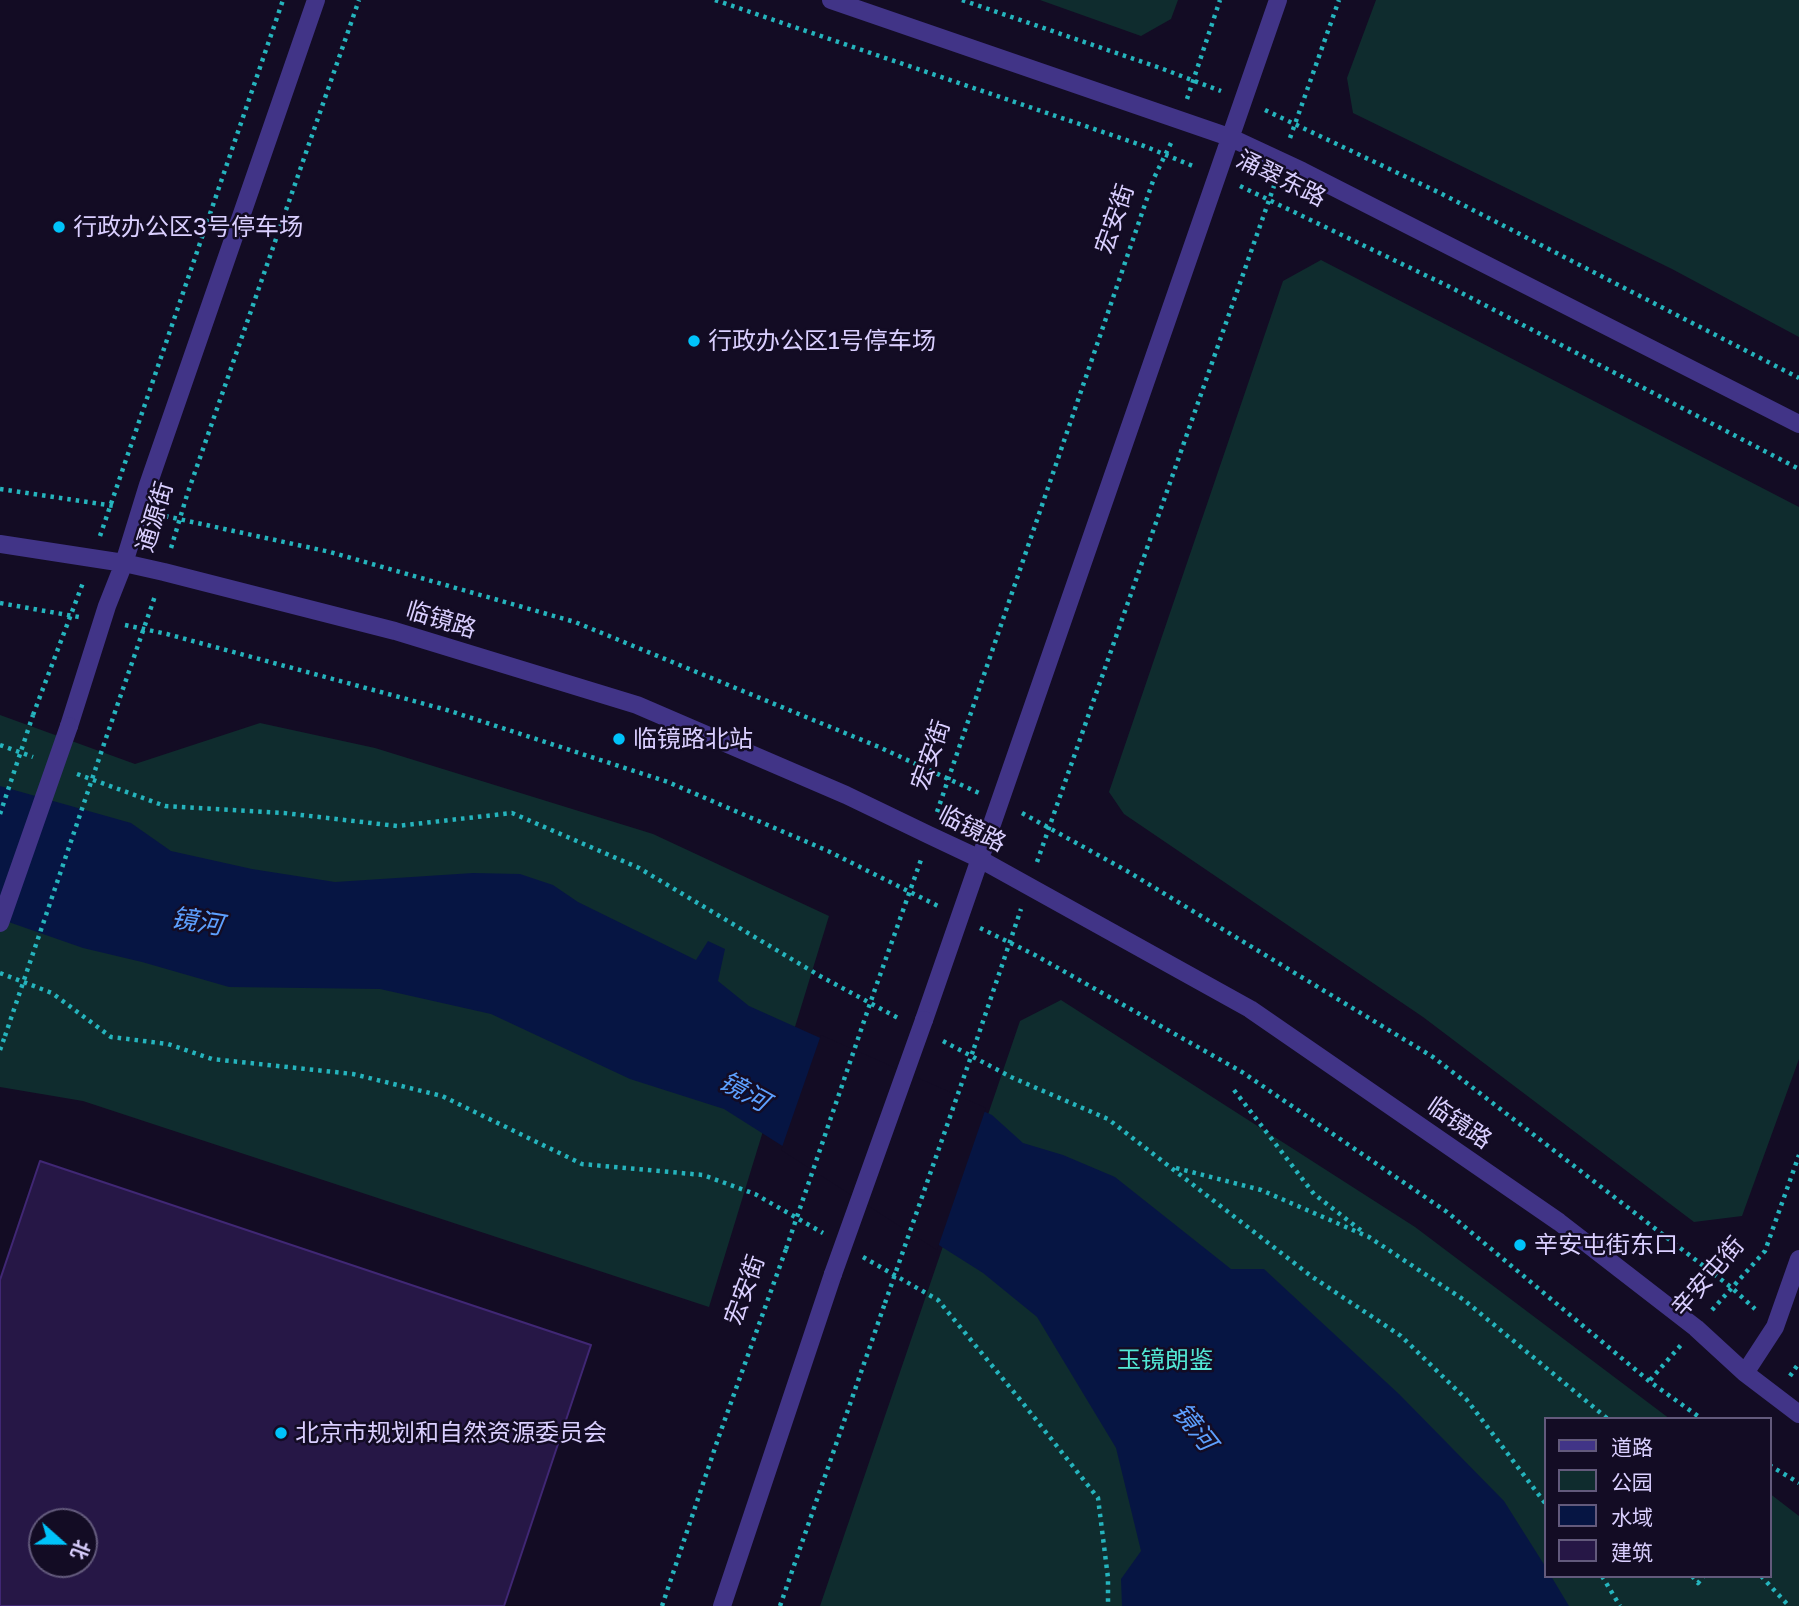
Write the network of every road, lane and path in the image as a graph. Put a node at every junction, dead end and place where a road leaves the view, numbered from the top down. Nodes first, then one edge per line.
1 (283, 0) edge
2 (316, 0) edge
3 (359, 0) edge
4 (715, 0) edge
5 (831, 0) edge
6 (962, 0) edge
7 (1220, 0) edge
8 (1278, 0) edge
9 (1339, 0) edge
10 (1192, 80) junction
11 (1242, 100) junction
12 (1181, 121) junction
13 (1295, 123) junction
14 (1229, 137) junction
15 (1166, 155) junction
16 (1281, 161) junction
17 (1216, 175) junction
18 (1269, 201) junction
19 (1799, 378) edge
20 (1799, 425) edge
21 (1799, 469) edge
22 (0, 544) edge
23 (92, 559) junction
24 (124, 563) junction
25 (164, 572) junction
26 (0, 603) edge
27 (70, 615) junction
28 (103, 621) junction
29 (143, 628) junction
30 (0, 745) edge
31 (39, 759) dead end
32 (65, 769) dead end
33 (0, 814) edge
34 (929, 835) junction
35 (978, 858) junction
36 (1029, 887) junction
37 (910, 892) junction
38 (958, 916) junction
39 (0, 923) edge
40 (1009, 943) junction
41 (0, 973) edge
42 (903, 1020) dead end
43 (939, 1039) dead end
44 (0, 1050) edge
45 (1234, 1090) dead end
46 (1799, 1155) edge
47 (1174, 1167) junction
48 (823, 1234) dead end
49 (1369, 1237) junction
50 (858, 1254) dead end
51 (1799, 1259) edge
52 (1696, 1328) junction
53 (1745, 1373) junction
54 (1649, 1381) junction
55 (1799, 1414) edge
56 (1606, 1417) edge
57 (1699, 1417) edge
58 (1771, 1466) edge
59 (1799, 1483) edge
60 (1544, 1502) edge
61 (1603, 1578) edge
62 (1763, 1578) edge
63 (662, 1606) edge
64 (722, 1606) edge
65 (780, 1606) edge
66 (1108, 1606) edge
67 (1620, 1606) edge
68 (1789, 1606) edge

1 - 23 path, 通源街
2 - 24 street, 通源街
3 - 25 path, 通源街
4 - 15 path, 涌翠东路
5 - 12 street, 涌翠东路
6 - 10 path
7 - 10 path, 宏安街
8 - 11 street
9 - 13 path
10 - 11 path
10 - 12 path, 宏安街
11 - 13 path
11 - 14 street
12 - 14 street, 涌翠东路
12 - 15 path, 宏安街
13 - 16 path
13 - 19 path
14 - 16 street, 涌翠东路
14 - 17 street
15 - 17 path, 涌翠东路
15 - 34 path, 宏安街
16 - 18 path
16 - 20 street, 涌翠东路
17 - 18 path, 涌翠东路
17 - 35 street
18 - 21 path, 涌翠东路
18 - 36 path
22 - 23 street, 临镜路
23 - 24 street, 临镜路
23 - 27 path, 通源街
24 - 25 street, 临镜路
24 - 28 street, 通源街
25 - 29 path, 通源街
25 - 34 street, 临镜路
26 - 27 path
27 - 28 path
27 - 33 path, 通源街, bridge
28 - 29 path
28 - 39 street, 通源街, bridge
29 - 37 path
29 - 44 path, 通源街, bridge
30 - 31 path
32 - 42 path
34 - 35 street, 临镜路
34 - 37 path, 宏安街
35 - 36 street, 临镜路
35 - 38 street
36 - 40 path
36 - 52 street, 临镜路
37 - 38 path
37 - 63 path, 宏安街, bridge
38 - 40 path
38 - 64 street, bridge
40 - 54 path
40 - 65 path, bridge
41 - 48 path
43 - 47 path
45 - 49 path
46 - 52 path, 辛安屯街
47 - 49 path
47 - 60 path
49 - 56 path
50 - 66 path
51 - 53 street
52 - 53 street, 临镜路
52 - 54 path, 辛安屯街
53 - 55 street, 临镜路
54 - 57 path
58 - 59 path
61 - 67 path
62 - 68 path

